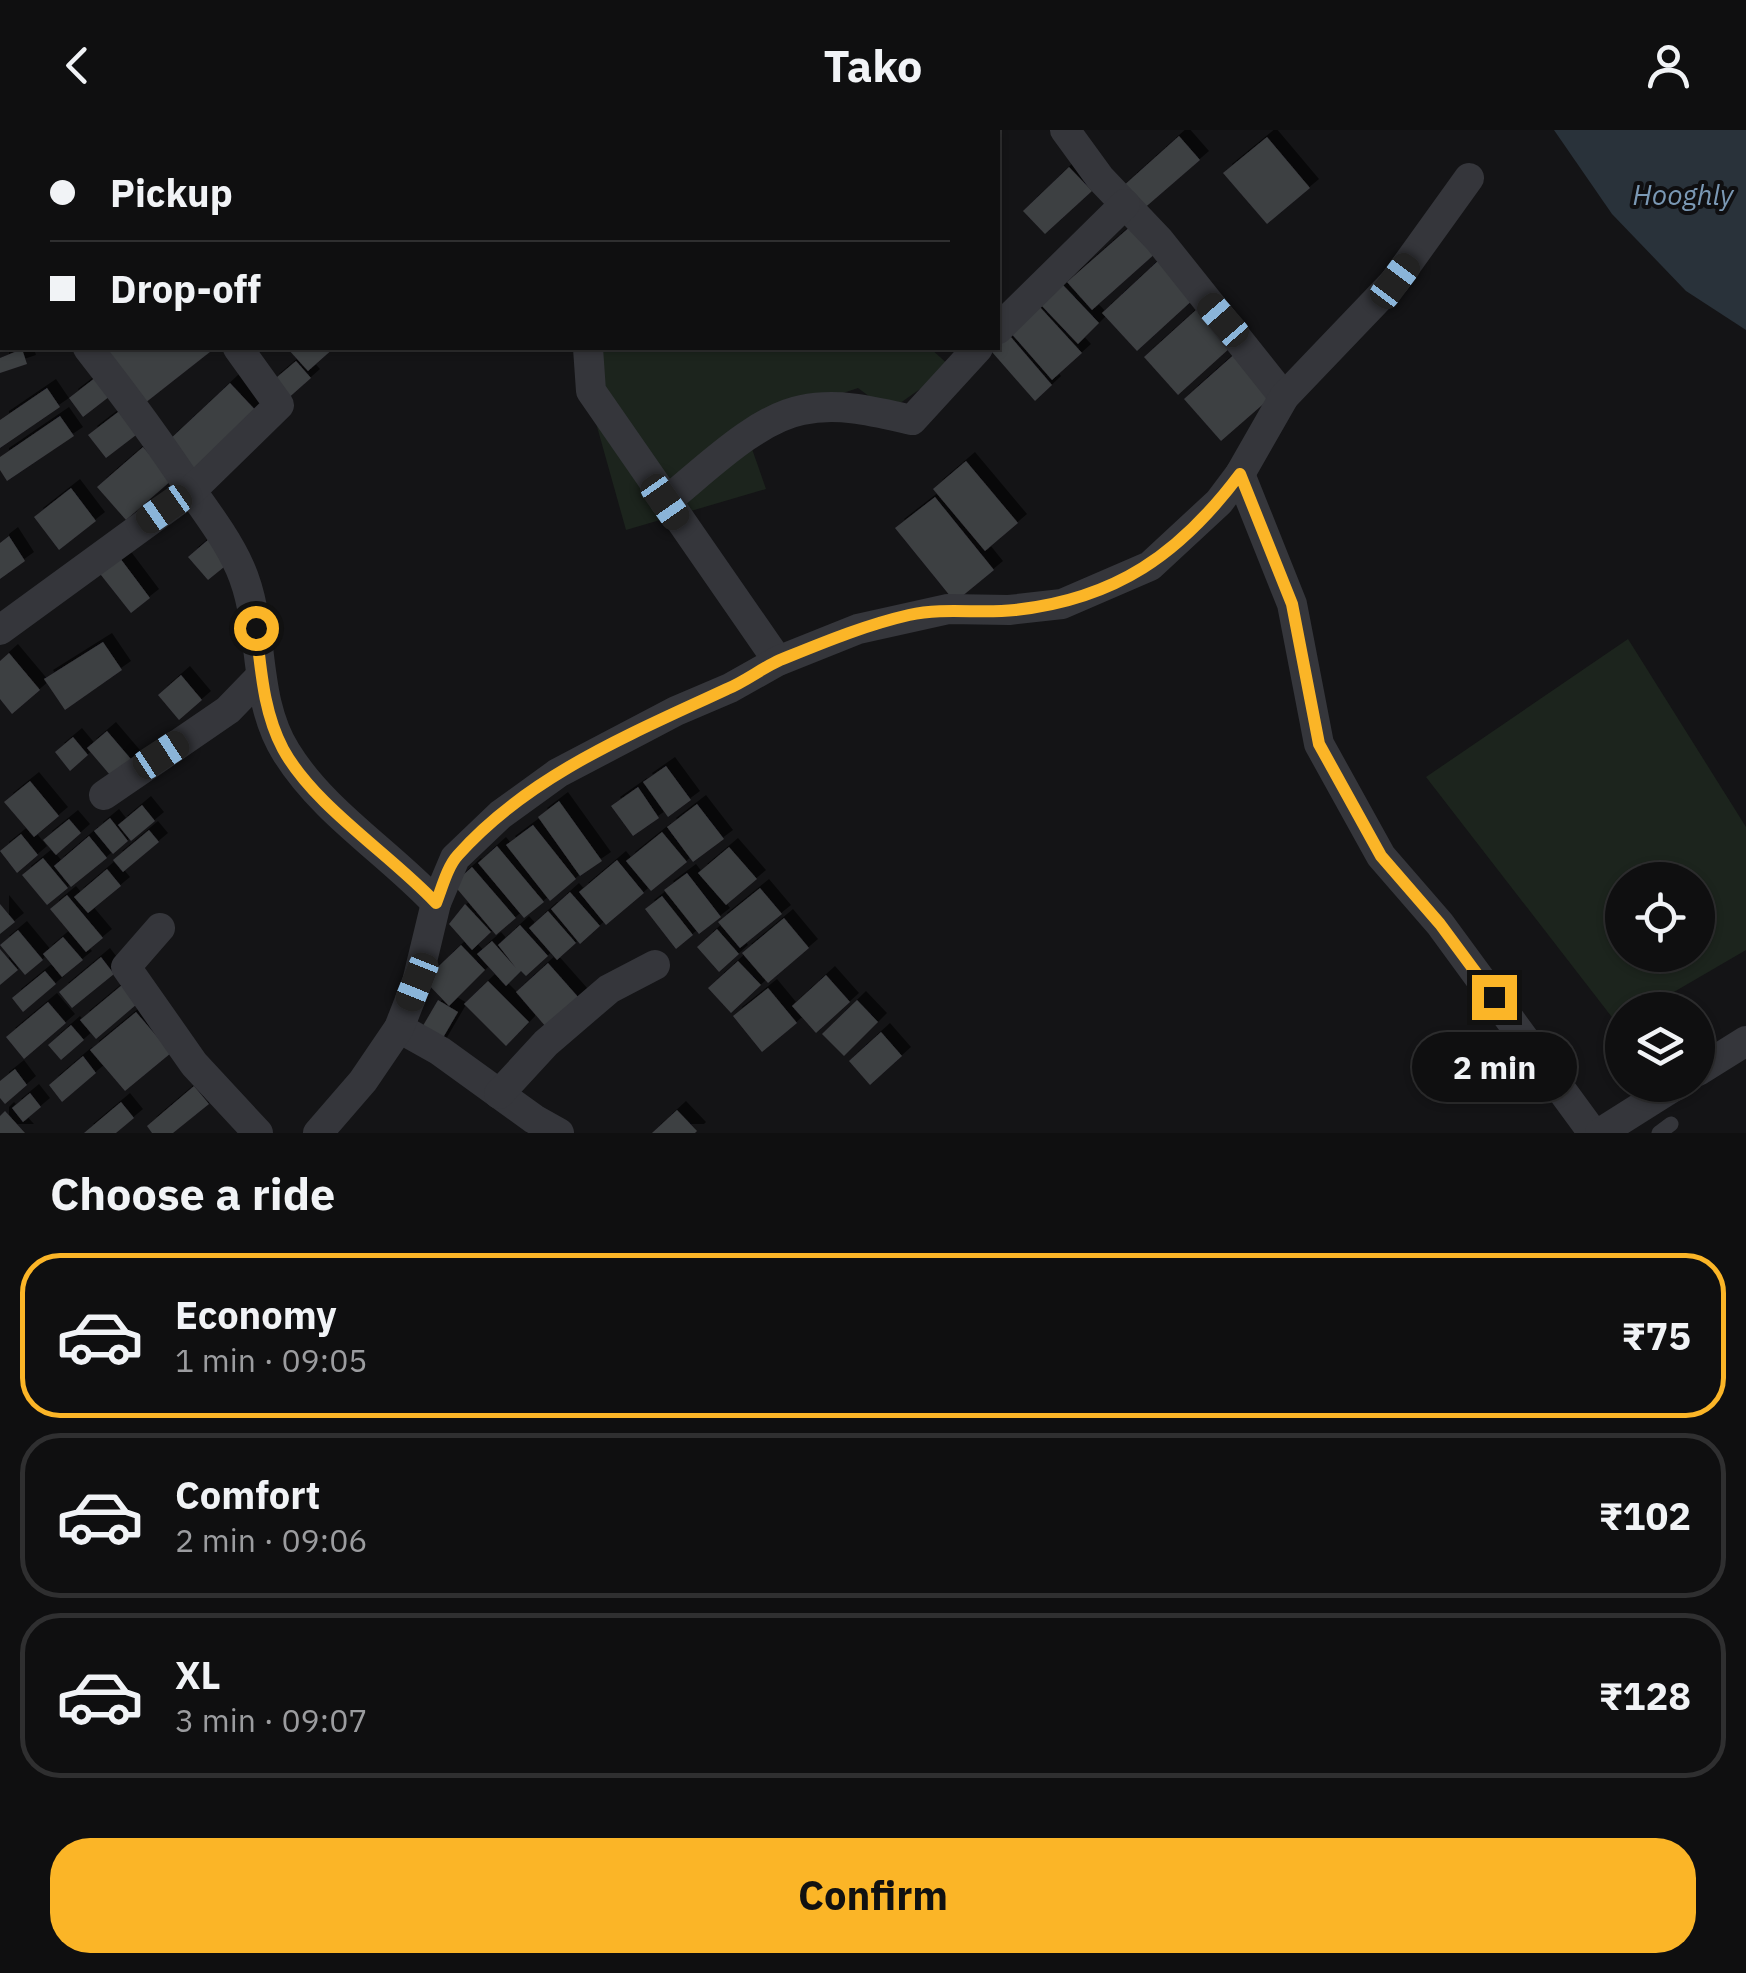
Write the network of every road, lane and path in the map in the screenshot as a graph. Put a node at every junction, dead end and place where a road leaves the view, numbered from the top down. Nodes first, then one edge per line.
1 (1065, 130) edge
2 (1469, 178) dead end
3 (1125, 204) junction
4 (1000, 326) edge
5 (90, 350) edge
6 (240, 350) edge
7 (588, 350) edge
8 (976, 350) edge
9 (1284, 396) junction
10 (1240, 474) junction
11 (192, 490) junction
12 (665, 502) junction
13 (0, 630) edge
14 (778, 661) junction
15 (260, 676) junction
16 (104, 794) dead end
17 (436, 903) junction
18 (160, 928) dead end
19 (655, 965) dead end
20 (399, 1028) junction
21 (1746, 1041) edge
22 (1715, 1060) edge
23 (500, 1094) junction
24 (1648, 1102) edge
25 (258, 1133) edge
26 (318, 1133) edge
27 (559, 1133) edge
28 (1596, 1133) edge

1 - 3 street
2 - 9 street
3 - 4 street
3 - 9 street
5 - 11 street
6 - 11 street
7 - 12 street
8 - 12 street
9 - 10 street
10 - 14 street
10 - 28 street
11 - 13 street
11 - 15 street
12 - 14 street
14 - 17 street
15 - 16 street
15 - 17 street
17 - 20 street
18 - 25 street
19 - 23 street
20 - 23 street
20 - 26 street
21 - 22 street
23 - 27 street
24 - 28 street

